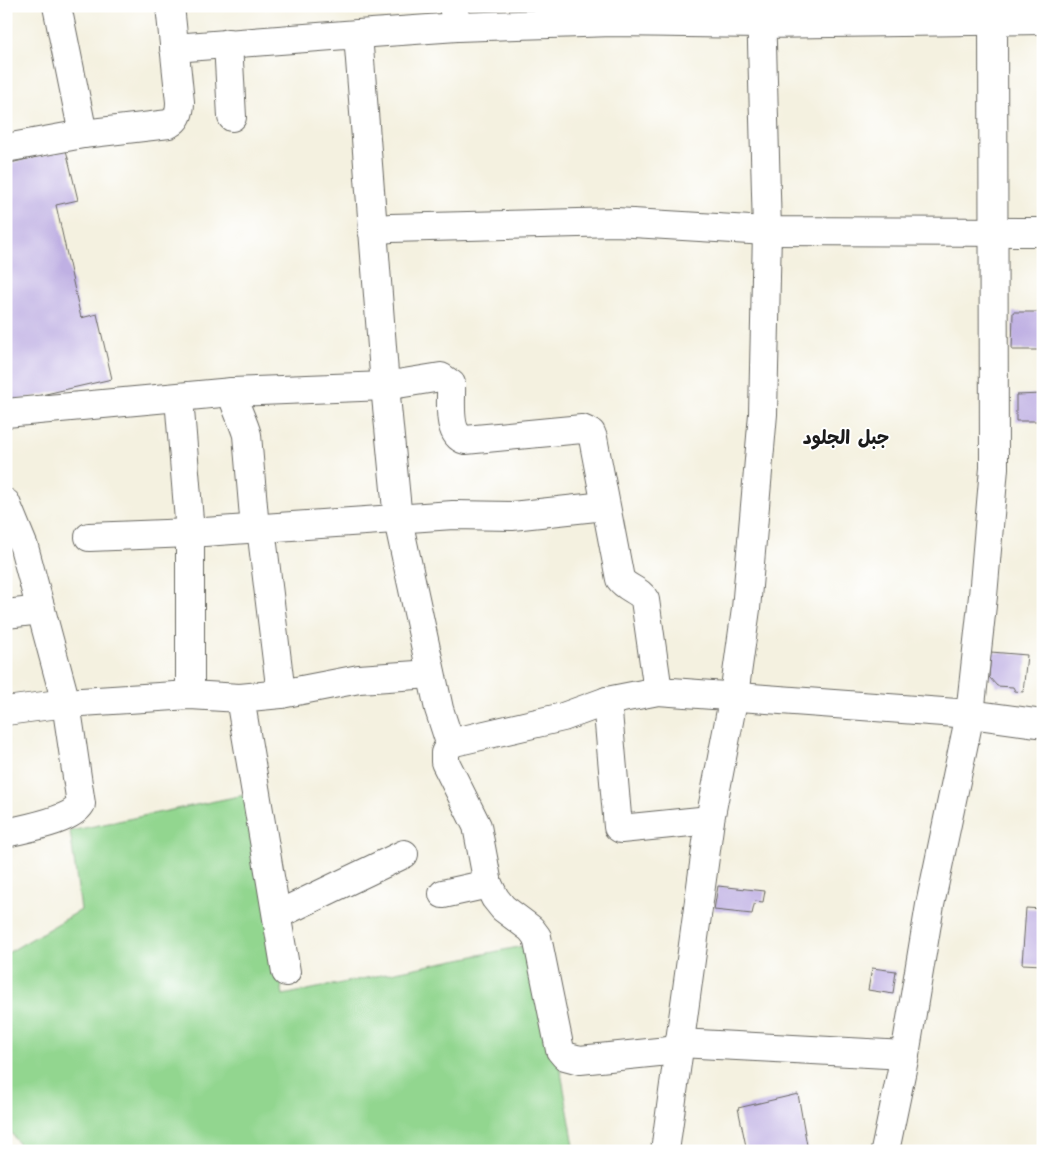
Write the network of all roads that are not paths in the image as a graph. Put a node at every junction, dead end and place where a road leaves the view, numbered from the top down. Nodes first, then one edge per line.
1 (57, 6) edge
2 (170, 6) edge
3 (994, 13) edge
4 (612, 14) edge
5 (761, 15) edge
6 (455, 16) edge
7 (1043, 20) edge
8 (358, 34) junction
9 (228, 43) junction
10 (174, 48) junction
11 (232, 117) dead end
12 (82, 134) junction
13 (7, 145) edge
14 (372, 230) junction
15 (767, 231) junction
16 (994, 231) junction
17 (1043, 232) edge
18 (385, 386) junction
19 (232, 392) junction
20 (179, 398) junction
21 (6, 413) edge
22 (6, 503) edge
23 (605, 506) junction
24 (398, 520) junction
25 (258, 529) junction
26 (190, 533) junction
27 (89, 537) dead end
28 (41, 610) junction
29 (6, 614) edge
30 (431, 674) junction
31 (658, 691) junction
32 (190, 694) junction
33 (281, 694) junction
34 (734, 696) junction
35 (240, 698) junction
36 (607, 701) junction
37 (66, 703) junction
38 (6, 711) edge
39 (970, 714) junction
40 (1043, 724) edge
41 (450, 743) junction
42 (710, 820) junction
43 (6, 833) edge
44 (404, 854) dead end
45 (488, 884) junction
46 (444, 894) dead end
47 (277, 915) junction
48 (286, 972) dead end
49 (679, 1047) junction
50 (905, 1055) junction
51 (665, 1151) edge
52 (885, 1151) edge

1 - 12 street
2 - 10 street
3 - 5 street
3 - 7 street
3 - 16 street
4 - 5 street
4 - 6 street
5 - 15 street
6 - 8 street
8 - 9 street
8 - 14 street
9 - 10 street
9 - 11 street
10 - 12 street
12 - 13 street
14 - 15 street
14 - 18 street
15 - 16 street
15 - 34 street
16 - 17 street
16 - 39 street
18 - 19 street
18 - 23 street
18 - 24 street
19 - 20 street
19 - 25 street
20 - 21 street
20 - 26 street
22 - 28 street
23 - 24 street
23 - 31 street
24 - 25 street
24 - 30 street
25 - 26 street
25 - 33 street
26 - 27 street
26 - 32 street
28 - 29 street
28 - 37 street
30 - 33 street
30 - 41 street
31 - 34 street
31 - 36 street
32 - 35 street
32 - 37 street
33 - 35 street
34 - 39 street
34 - 42 street
35 - 47 street
36 - 41 street
36 - 42 street
37 - 38 street
37 - 43 street
39 - 40 street
39 - 50 street
41 - 45 street
42 - 49 street
44 - 47 street
45 - 46 street
45 - 49 street
47 - 48 street
49 - 50 street
49 - 51 street
50 - 52 street

